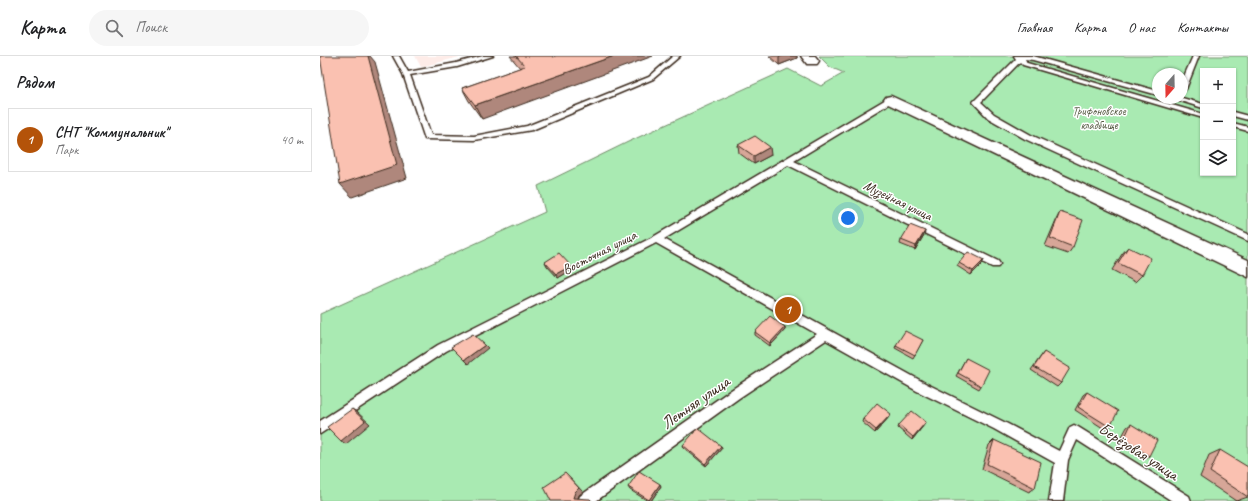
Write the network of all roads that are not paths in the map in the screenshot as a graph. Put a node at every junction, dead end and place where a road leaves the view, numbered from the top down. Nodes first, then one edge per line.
1 (396, 56) edge
2 (490, 56) edge
3 (677, 56) edge
4 (1196, 56) edge
5 (1016, 57) edge
6 (406, 74) junction
7 (1188, 75) edge
8 (1152, 91) edge
9 (891, 100) joint
10 (1188, 101) edge
11 (1200, 105) edge
12 (1200, 115) edge
13 (1236, 115) edge
14 (1248, 118) edge
15 (1236, 126) edge
16 (1248, 129) edge
17 (789, 162) junction
18 (1248, 238) edge
19 (656, 239) junction
20 (996, 264) dead end
21 (1248, 269) edge
22 (826, 334) junction
23 (320, 428) edge
24 (1062, 460) junction
25 (586, 501) edge
26 (1056, 501) edge
27 (1184, 501) edge

1 - 6 lane
2 - 6 lane
3 - 6 lane
4 - 7 lane
5 - 8 lane
5 - 12 lane
5 - 18 lane
9 - 17 lane, Восточная улица
9 - 21 street
10 - 11 lane
13 - 14 lane
15 - 16 lane
17 - 19 lane, Восточная улица
17 - 20 lane, Музейная улица
19 - 22 lane
19 - 23 lane, Восточная улица
22 - 24 lane
22 - 25 lane, Летняя улица
24 - 26 lane
24 - 27 lane, Берёзовая улица

